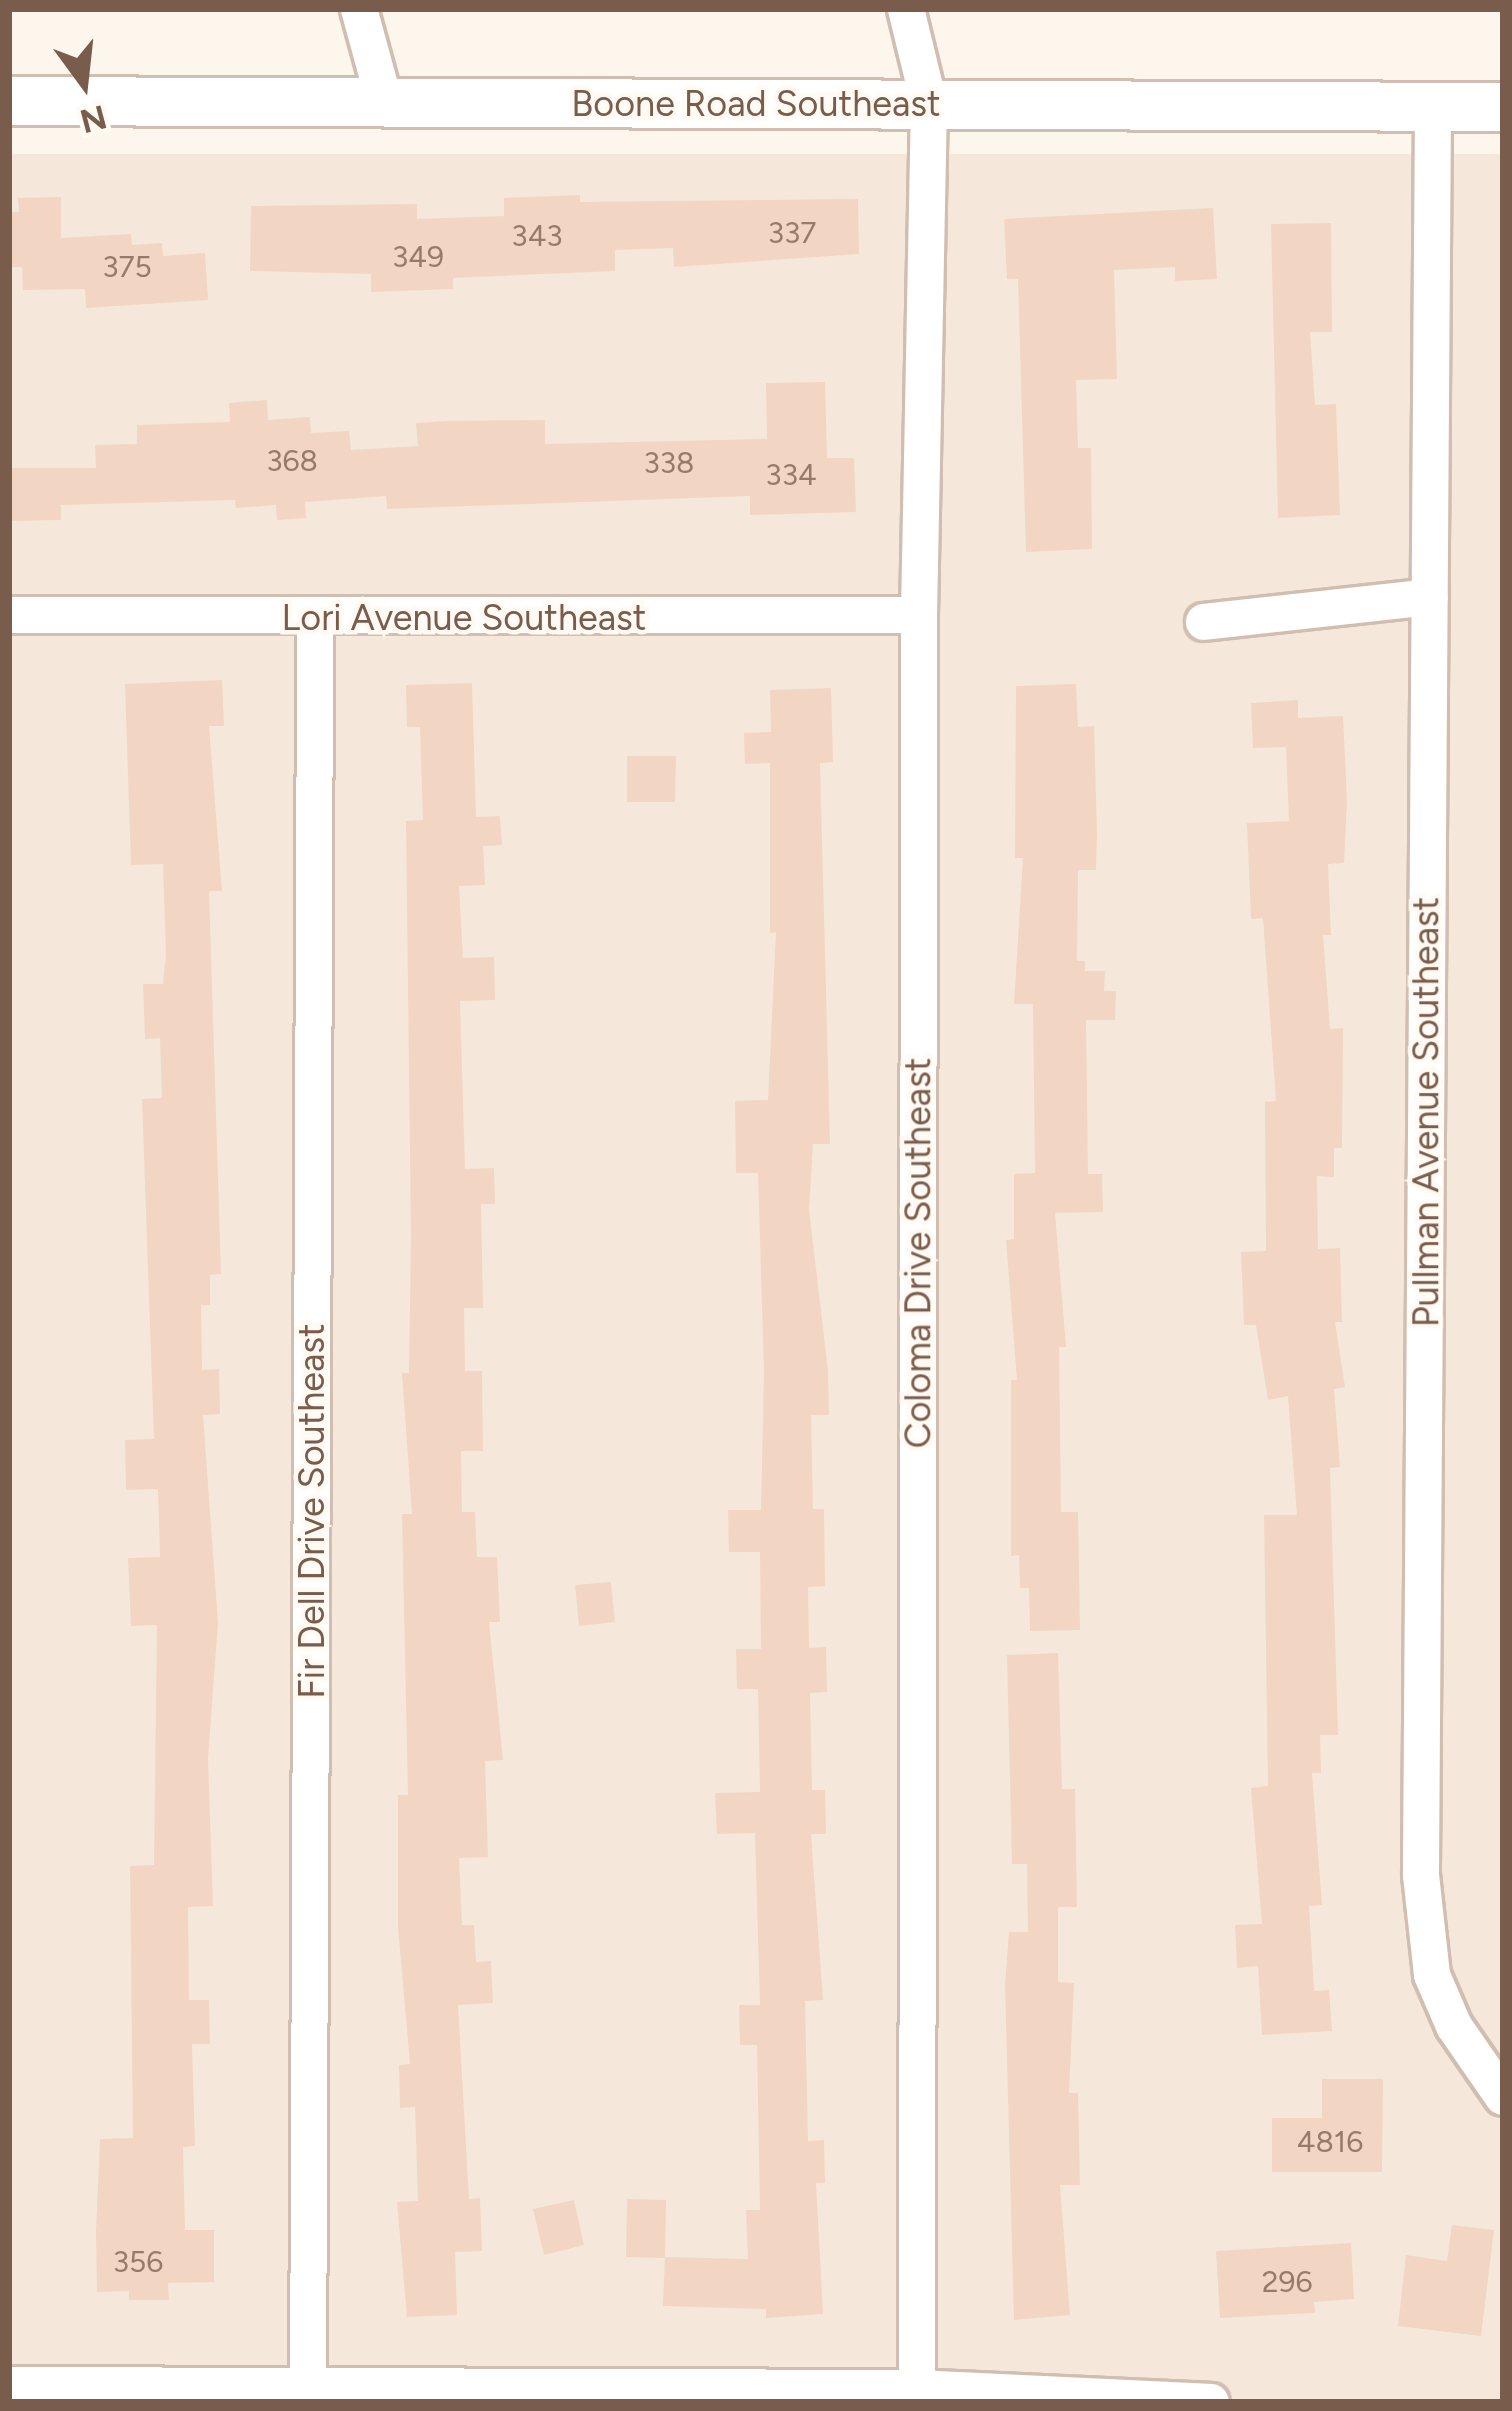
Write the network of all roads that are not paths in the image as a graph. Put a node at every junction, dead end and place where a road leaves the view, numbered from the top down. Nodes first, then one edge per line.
1 (359, 9) edge
2 (906, 9) edge
3 (9, 101) edge
4 (929, 103) junction
5 (385, 104) junction
6 (1433, 106) junction
7 (1503, 107) edge
8 (1430, 597) junction
9 (9, 615) edge
10 (919, 615) junction
11 (315, 620) junction
12 (1204, 622) dead end
13 (1503, 2096) edge
14 (9, 2385) edge
15 (308, 2394) edge
16 (917, 2395) edge
17 (1211, 2402) edge

1 - 5 street
2 - 4 street, Coloma Drive Southeast
3 - 5 street, Boone Road Southeast
4 - 5 street, Boone Road Southeast
4 - 6 street, Boone Road Southeast
4 - 10 street, Coloma Drive Southeast
6 - 7 street, Boone Road Southeast
6 - 8 street, Pullman Avenue Southeast
8 - 12 street
8 - 13 street, Pullman Avenue Southeast
9 - 11 street, Lori Avenue Southeast
10 - 11 street, Lori Avenue Southeast
10 - 16 street, Coloma Drive Southeast
11 - 15 street, Fir Dell Drive Southeast
14 - 15 street
15 - 16 street
16 - 17 street

